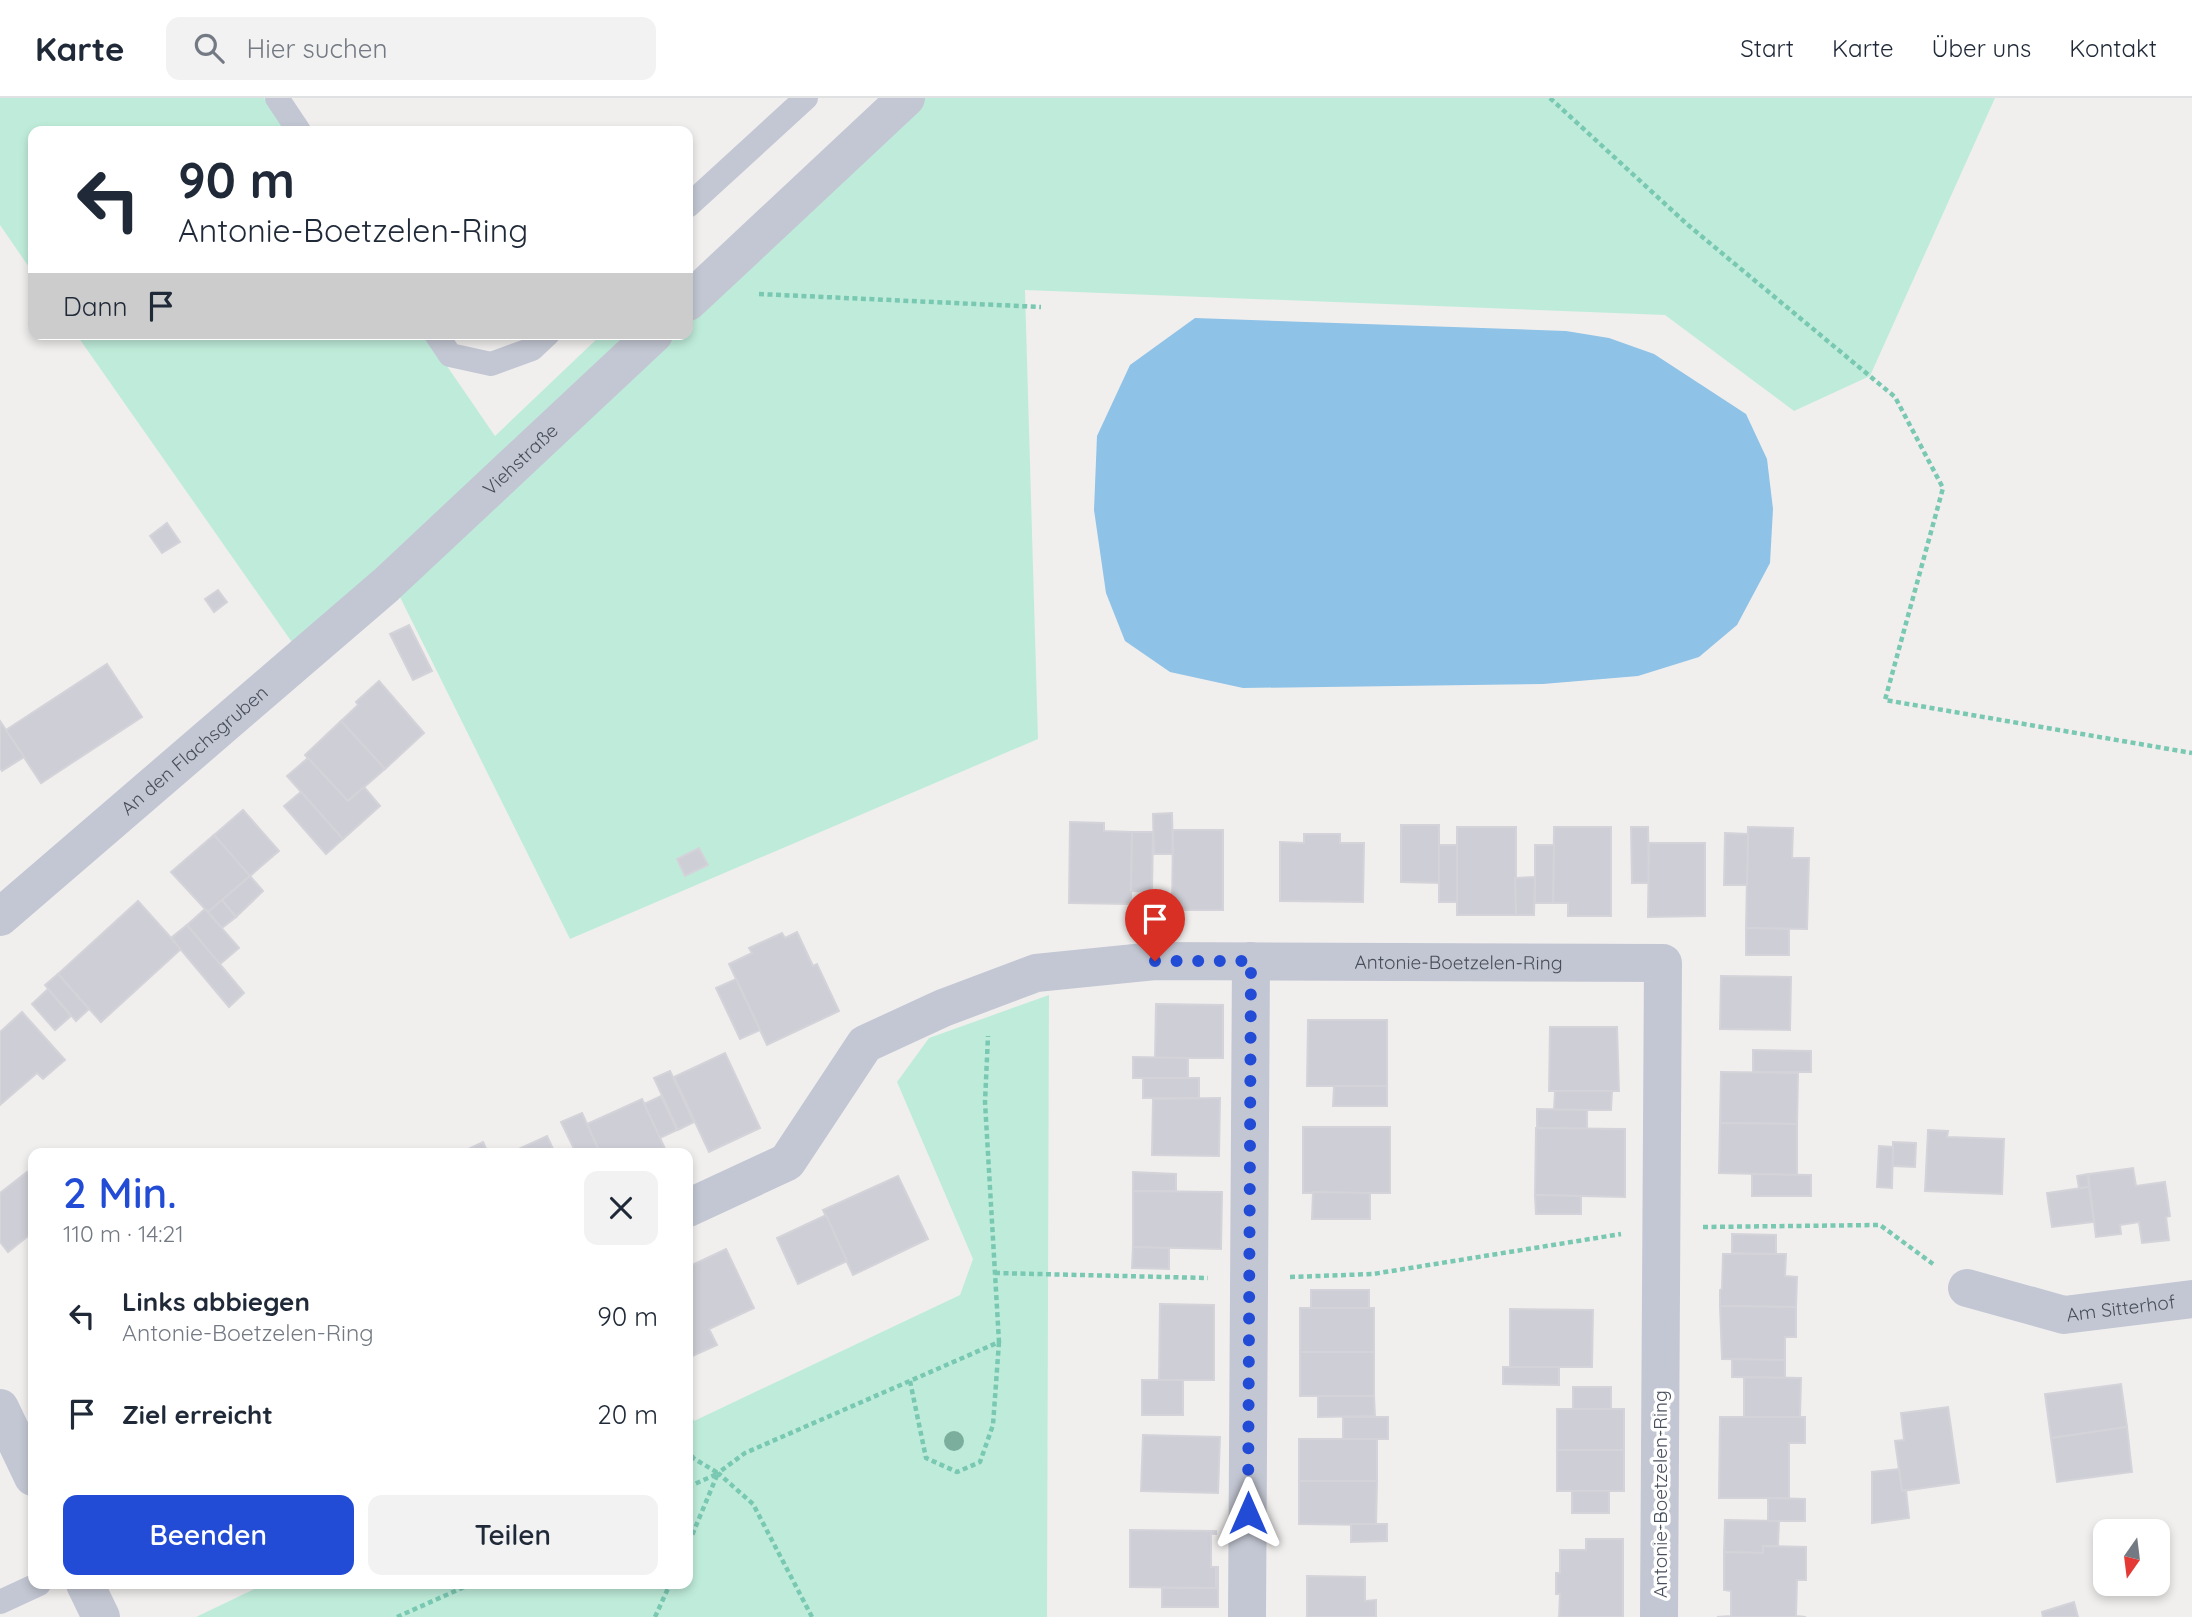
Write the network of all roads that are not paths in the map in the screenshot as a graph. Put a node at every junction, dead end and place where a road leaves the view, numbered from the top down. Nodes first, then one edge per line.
1 (277, 98) edge
2 (806, 98) edge
3 (906, 98) edge
4 (296, 126) edge
5 (693, 201) edge
6 (693, 297) edge
7 (440, 340) edge
8 (542, 340) edge
9 (648, 340) edge
10 (386, 584) joint
11 (0, 917) edge
12 (1251, 961) junction
13 (693, 1206) edge
14 (1967, 1288) road end
15 (2192, 1298) edge
16 (0, 1408) edge
17 (28, 1467) edge
18 (29, 1589) edge
19 (87, 1589) edge
20 (0, 1602) edge
21 (101, 1617) edge
22 (1247, 1617) edge
23 (1659, 1617) edge

1 - 4 lane
2 - 5 lane
3 - 6 street
7 - 8 lane
9 - 10 street, Viehstraße
10 - 11 street, An den Flachsgruben
12 - 13 street, Antonie-Boetzelen-Ring
12 - 22 street
12 - 23 street, Antonie-Boetzelen-Ring
14 - 15 street, Am Sitterhof
16 - 17 street
18 - 20 lane
19 - 21 street

